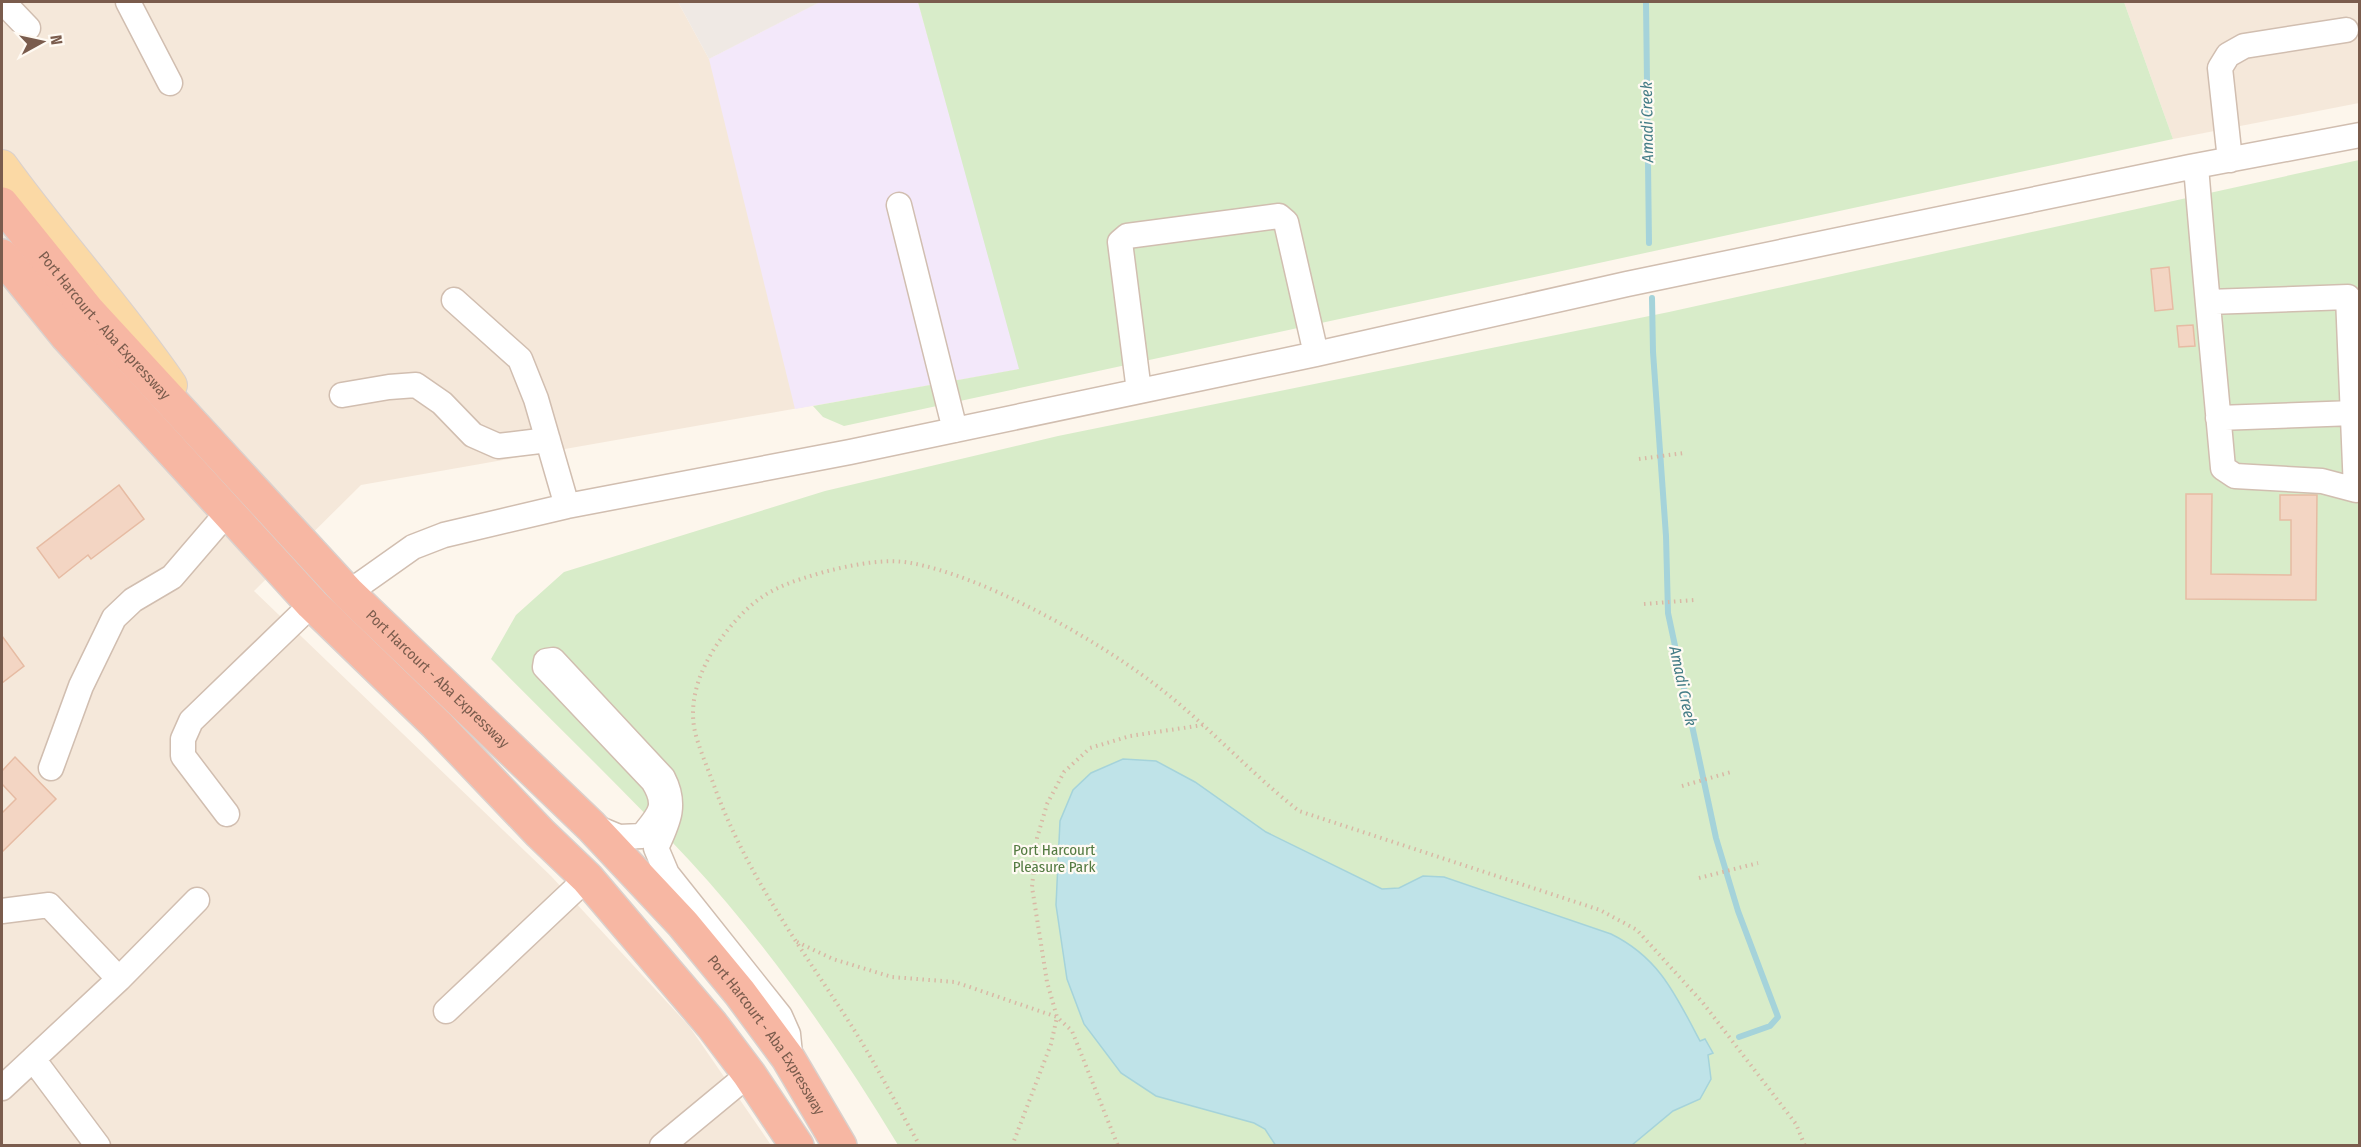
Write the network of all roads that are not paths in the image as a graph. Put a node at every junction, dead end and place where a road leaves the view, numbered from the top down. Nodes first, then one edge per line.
1 (3, 2) edge
2 (128, 2) edge
3 (28, 28) dead end
4 (2346, 30) dead end
5 (170, 83) dead end
6 (2360, 135) edge
7 (2230, 160) junction
8 (2, 166) edge
9 (2196, 166) junction
10 (899, 205) dead end
11 (9, 214) edge
12 (2, 256) edge
13 (2, 280) edge
14 (454, 300) dead end
15 (2208, 302) junction
16 (1316, 354) junction
17 (1139, 391) junction
18 (342, 395) dead end
19 (2354, 413) junction
20 (2218, 418) junction
21 (955, 430) junction
22 (205, 436) junction
23 (548, 440) junction
24 (218, 504) junction
25 (567, 506) junction
26 (348, 593) junction
27 (312, 604) junction
28 (51, 768) dead end
29 (227, 814) dead end
30 (591, 826) junction
31 (588, 878) junction
32 (196, 900) dead end
33 (2, 911) edge
34 (119, 979) junction
35 (446, 1011) dead end
36 (33, 1059) junction
37 (790, 1062) junction
38 (749, 1074) junction
39 (2, 1088) edge
40 (98, 1146) edge
41 (662, 1146) edge
42 (797, 1146) edge
43 (840, 1146) edge

1 - 3 street
2 - 5 street
4 - 7 street
6 - 7 street
7 - 9 street
8 - 22 main road
9 - 15 street
9 - 16 street
10 - 21 street
11 - 22 highway, Port Harcourt - Aba Expressway
12 - 24 highway
13 - 24 main road
14 - 23 street
15 - 19 street
15 - 20 street
16 - 17 street
16 - 17 street
17 - 21 street
18 - 23 street
19 - 20 street
19 - 20 street
21 - 25 street
22 - 26 highway, Port Harcourt - Aba Expressway
23 - 25 street
24 - 27 highway
24 - 28 street
25 - 26 street
26 - 30 highway, Port Harcourt - Aba Expressway
27 - 29 street
27 - 31 highway
30 - 37 highway, Port Harcourt - Aba Expressway
30 - 37 street
31 - 35 street
31 - 38 highway
32 - 34 street
33 - 34 street
34 - 36 street
36 - 39 street
36 - 40 street
37 - 43 highway, Port Harcourt - Aba Expressway
38 - 41 street
38 - 42 highway

